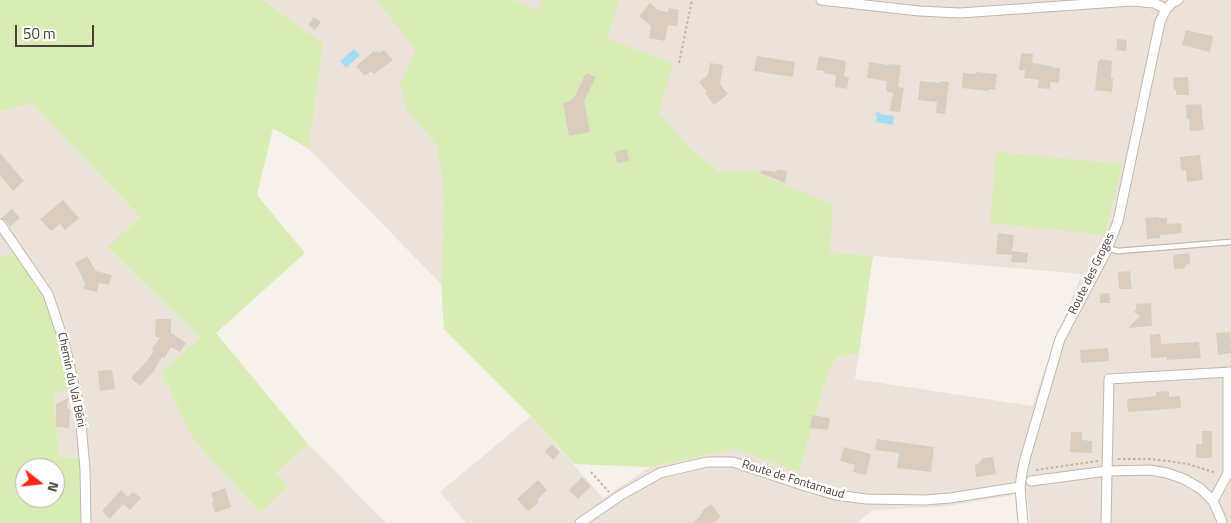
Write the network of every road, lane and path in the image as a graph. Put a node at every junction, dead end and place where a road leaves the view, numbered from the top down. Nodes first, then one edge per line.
1 (692, 0) edge
2 (821, 0) edge
3 (1178, 0) edge
4 (1166, 9) junction
5 (679, 63) dead end
6 (0, 224) edge
7 (1231, 242) edge
8 (1107, 248) junction
9 (1229, 372) edge
10 (1107, 471) junction
11 (591, 472) dead end
12 (1031, 481) dead end
13 (1020, 487) junction
14 (615, 499) junction
15 (1213, 501) junction
16 (86, 523) edge
17 (580, 523) edge
18 (1023, 523) edge
19 (1106, 523) edge
20 (1222, 523) edge

1 - 5 path
2 - 4 street
3 - 4 street
4 - 8 street, Route des Groges
6 - 16 street, Chemin du Val Béni
7 - 8 lane
8 - 13 street, Route des Groges
9 - 10 street
9 - 15 street
10 - 12 street
10 - 15 street
10 - 19 street
11 - 14 path
13 - 14 street, Route de Fontarnaud
13 - 18 street, Route des Groges
14 - 17 street, Route de Fontarnaud
15 - 20 street

